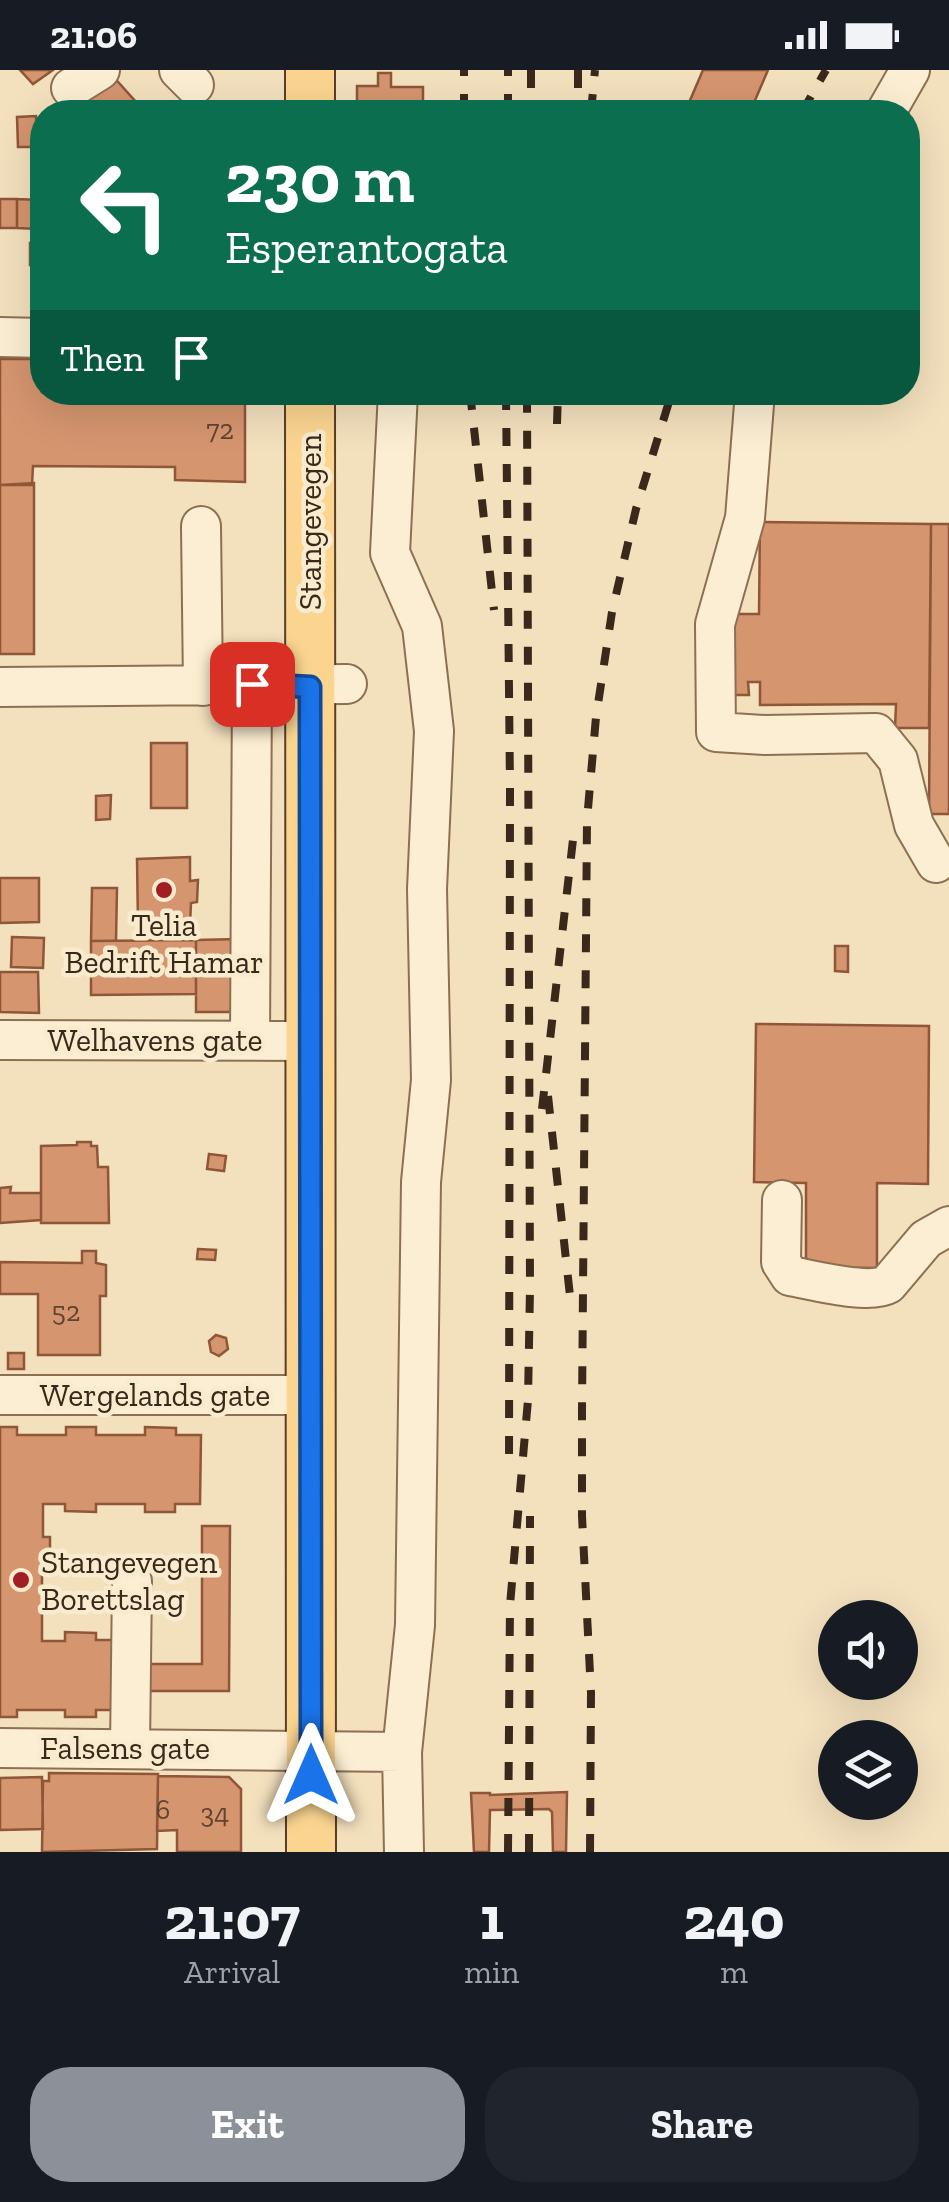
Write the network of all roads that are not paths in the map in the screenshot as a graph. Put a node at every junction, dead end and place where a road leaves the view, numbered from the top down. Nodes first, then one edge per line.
1 (310, 70) edge
2 (910, 70) edge
3 (310, 100) edge
4 (893, 100) edge
5 (0, 337) edge
6 (30, 338) edge
7 (311, 405) edge
8 (397, 405) edge
9 (754, 405) edge
10 (202, 526) dead end
11 (252, 684) junction
12 (328, 685) junction
13 (0, 686) edge
14 (203, 686) junction
15 (936, 863) dead end
16 (0, 1040) edge
17 (250, 1040) junction
18 (311, 1041) junction
19 (782, 1200) dead end
20 (949, 1226) edge
21 (0, 1395) edge
22 (309, 1395) junction
23 (132, 1581) dead end
24 (0, 1748) edge
25 (130, 1748) junction
26 (310, 1749) junction
27 (402, 1752) junction
28 (311, 1852) edge
29 (404, 1852) edge

1 - 3 main road
2 - 4 street
5 - 6 street
7 - 12 main road, Stangevegen
8 - 27 street
9 - 15 street
10 - 14 street
11 - 12 street
11 - 14 street
11 - 17 street
12 - 18 main road, Stangevegen
13 - 14 street
16 - 17 street, Welhavens gate
17 - 18 street, Welhavens gate
18 - 22 main road, Stangevegen
19 - 20 street
21 - 22 street, Wergelands gate
22 - 26 main road, Stangevegen
23 - 25 street
24 - 25 street, Falsens gate
25 - 26 street, Falsens gate
26 - 27 street, Falsens gate
26 - 28 main road, Stangevegen
27 - 29 street

